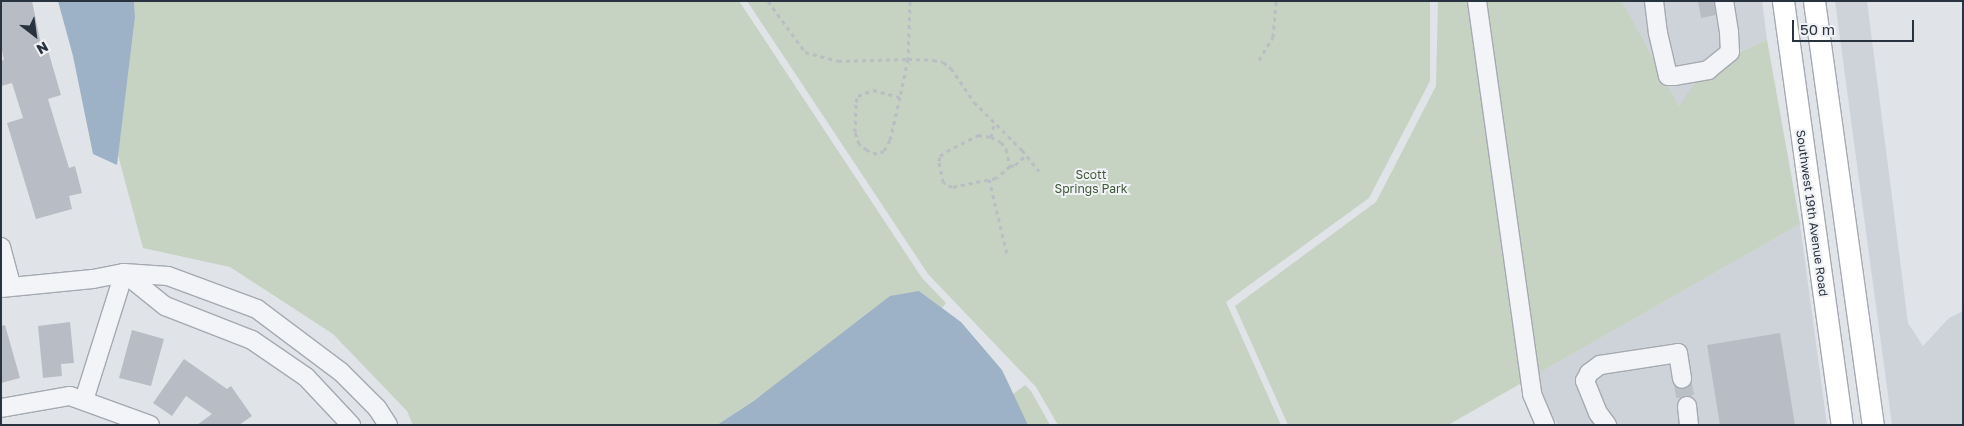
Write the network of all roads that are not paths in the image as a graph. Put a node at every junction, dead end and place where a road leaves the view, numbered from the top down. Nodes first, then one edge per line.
1 (1476, 1) edge
2 (1654, 1) edge
3 (1724, 1) edge
4 (1783, 1) edge
5 (1814, 1) edge
6 (1, 247) edge
7 (124, 273) junction
8 (6, 287) edge
9 (348, 379) junction
10 (1682, 379) tunnel mouth
11 (328, 399) junction
12 (84, 400) junction
13 (1687, 406) tunnel mouth
14 (1, 408) edge
15 (150, 425) edge
16 (351, 425) edge
17 (388, 425) edge
18 (1544, 425) edge
19 (1607, 425) edge
20 (1689, 425) edge
21 (1842, 425) edge
22 (1873, 425) edge

1 - 18 street
2 - 3 street
4 - 21 main road, Southwest 19th Avenue Road
5 - 22 main road
6 - 8 street
7 - 8 street
7 - 9 street
7 - 11 street
7 - 12 street
9 - 11 street
9 - 17 street
10 - 19 street
11 - 16 street
12 - 14 street
12 - 15 street
13 - 20 street

